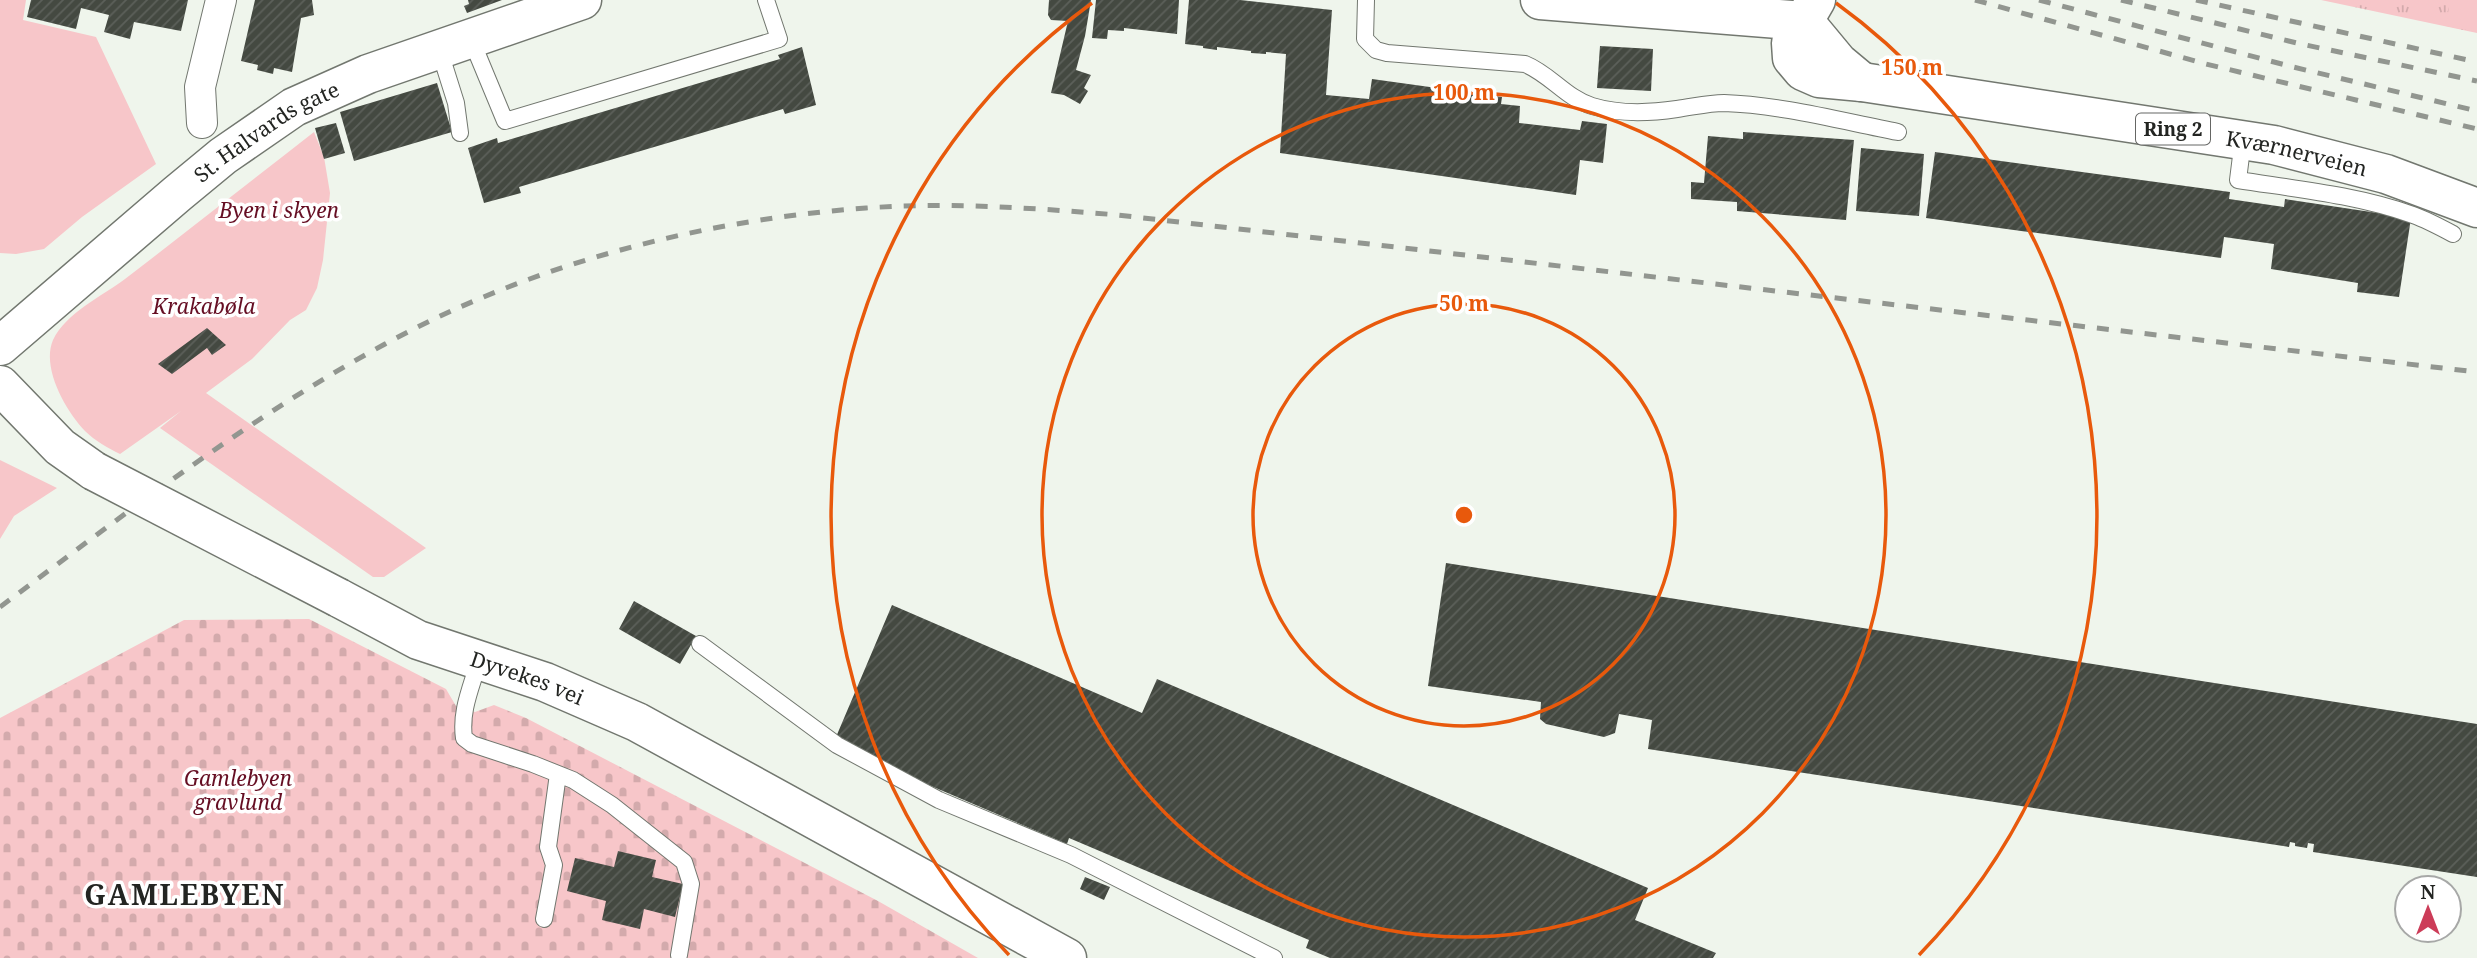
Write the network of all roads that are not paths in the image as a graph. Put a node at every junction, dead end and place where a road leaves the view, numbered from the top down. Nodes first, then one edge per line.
1 (221, 0) edge
2 (582, 0) edge
3 (766, 0) edge
4 (1366, 0) edge
5 (1540, 0) edge
6 (1810, 11) edge
7 (1703, 14) junction
8 (455, 44) junction
9 (1792, 58) junction
10 (1862, 82) junction
11 (202, 123) dead end
12 (1898, 132) dead end
13 (460, 133) dead end
14 (2465, 221) edge
15 (0, 346) edge
16 (0, 385) edge
17 (700, 644) dead end
18 (479, 660) junction
19 (558, 774) junction
20 (544, 919) dead end
21 (679, 955) dead end
22 (1067, 958) edge
23 (1274, 958) edge

1 - 11 street
2 - 8 street, St. Halvards gate
3 - 8 lane
4 - 12 lane
5 - 7 street
6 - 7 street
6 - 9 street
6 - 10 street
7 - 9 street, Kværnerveien
8 - 13 lane
8 - 15 street, St. Halvards gate
9 - 10 street, Kværnerveien / Ring 2
10 - 14 street, Kværnerveien / Ring 2
16 - 18 street, Dyvekes vei, bridge
17 - 23 lane
18 - 19 lane
18 - 22 street, Dyvekes vei
19 - 20 lane
19 - 21 lane

